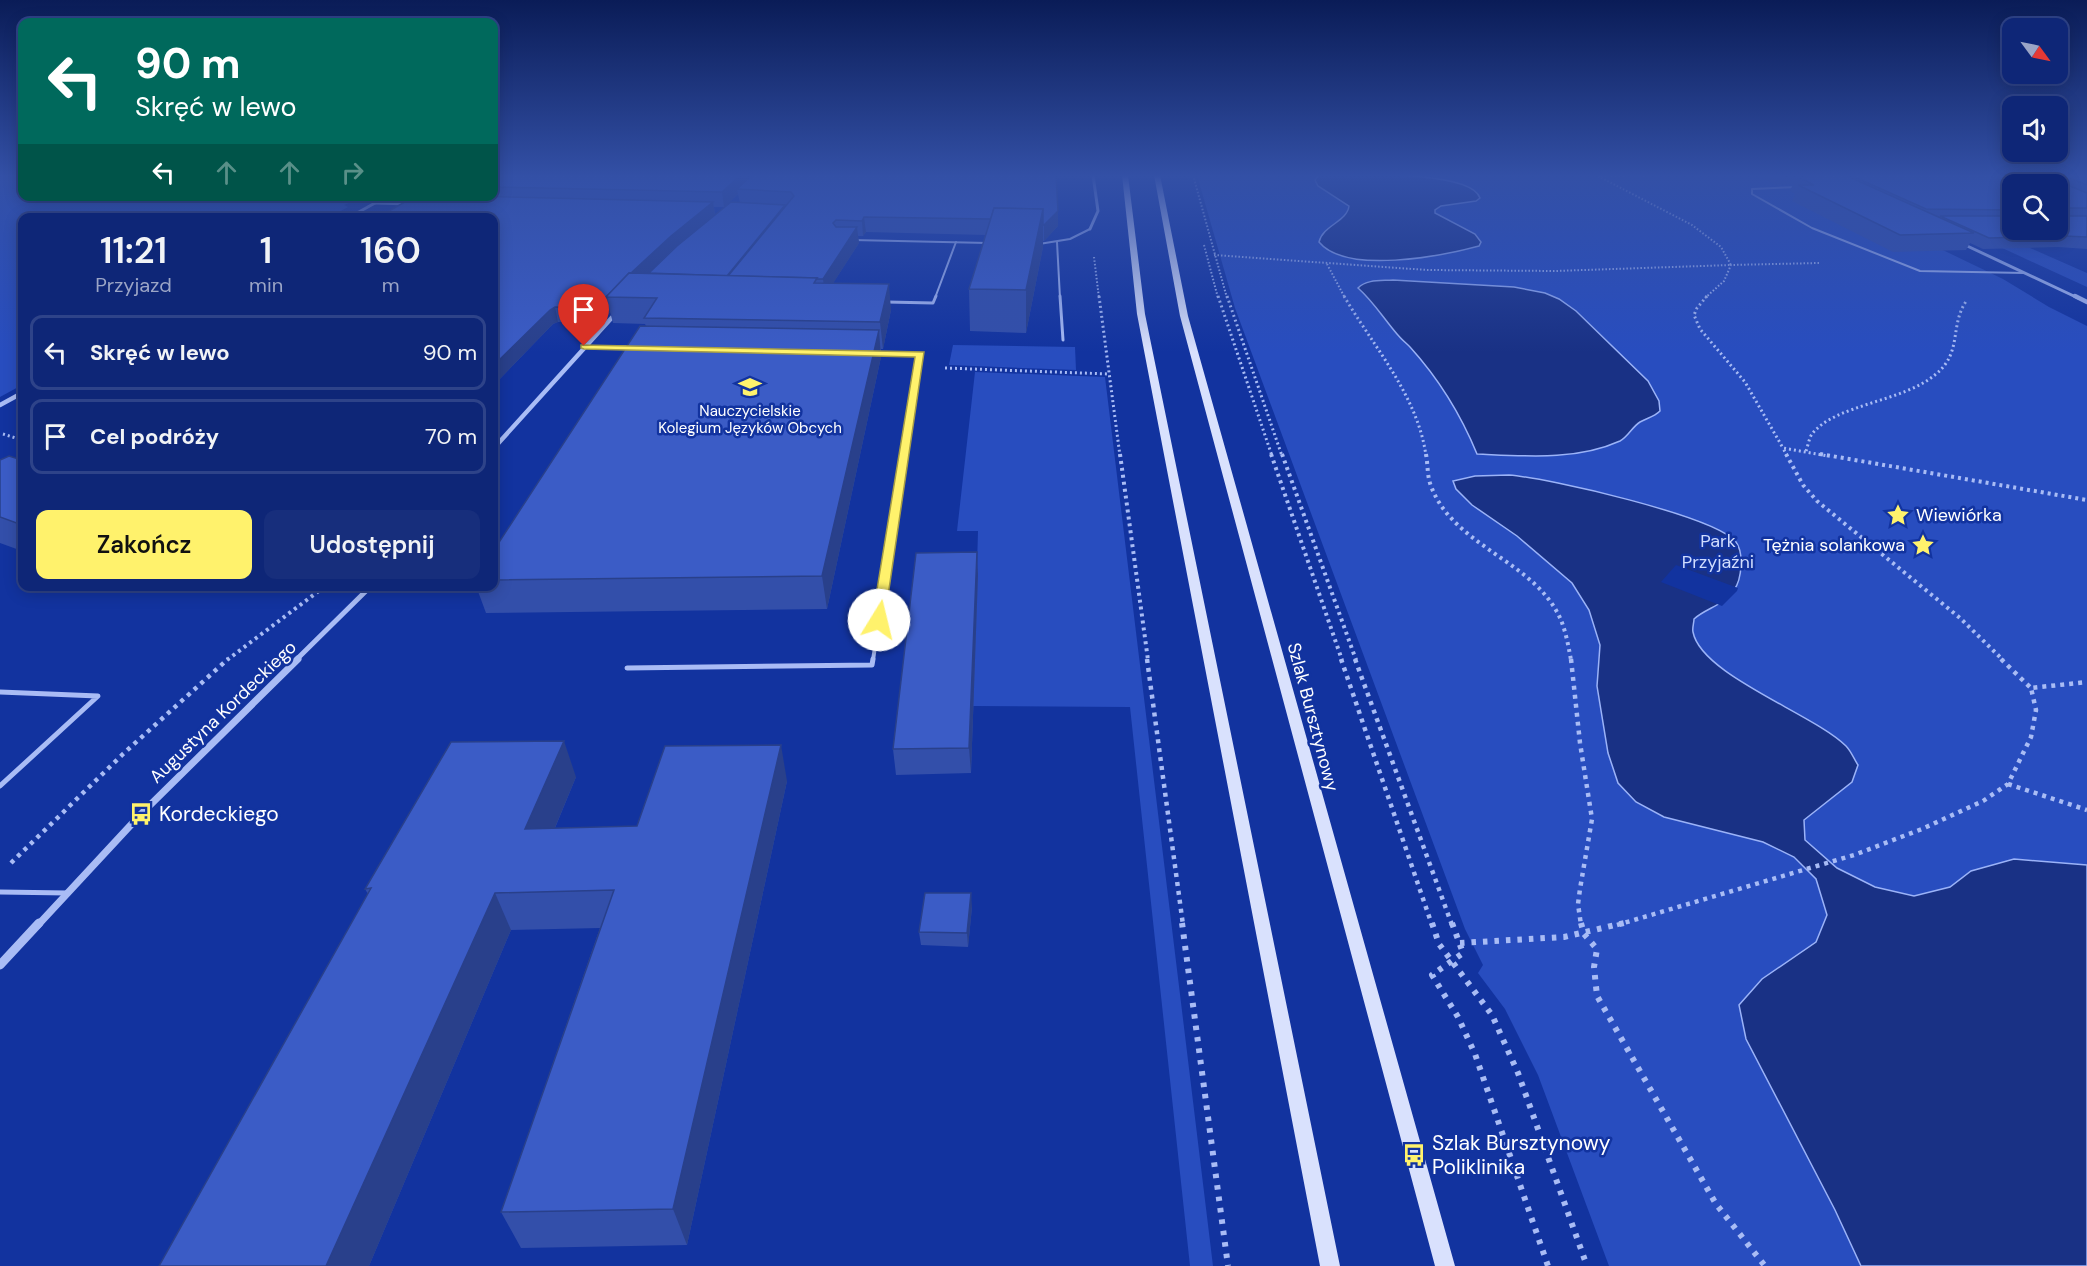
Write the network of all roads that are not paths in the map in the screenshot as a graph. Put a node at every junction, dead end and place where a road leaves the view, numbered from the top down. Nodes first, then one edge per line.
1 (1077, 234) edge
2 (1132, 234) edge
3 (1168, 234) edge
4 (1827, 234) edge
5 (850, 240) edge
6 (956, 242) junction
7 (1058, 242) junction
8 (1959, 242) edge
9 (990, 243) edge
10 (1034, 244) edge
11 (2025, 273) junction
12 (887, 302) edge
13 (2087, 302) edge
14 (617, 312) edge
15 (1063, 340) dead end
16 (584, 346) junction
17 (632, 348) edge
18 (865, 353) edge
19 (18, 395) edge
20 (0, 405) edge
21 (498, 443) edge
22 (365, 591) edge
23 (627, 668) dead end
24 (0, 692) edge
25 (0, 786) edge
26 (0, 892) edge
27 (67, 893) junction
28 (0, 965) edge
29 (1330, 1266) edge
30 (1445, 1266) edge

1 - 7 lane
2 - 29 main road
3 - 30 main road, Szlak Bursztynowy
4 - 11 lane
5 - 6 lane
6 - 9 lane
6 - 12 lane
7 - 10 lane
7 - 15 lane
8 - 11 street
11 - 13 street
14 - 16 street
16 - 17 lane
16 - 21 street
18 - 23 lane
19 - 20 street
22 - 27 street, Augustyna Kordeckiego
24 - 25 lane
26 - 27 lane
27 - 28 street, Augustyna Kordeckiego

